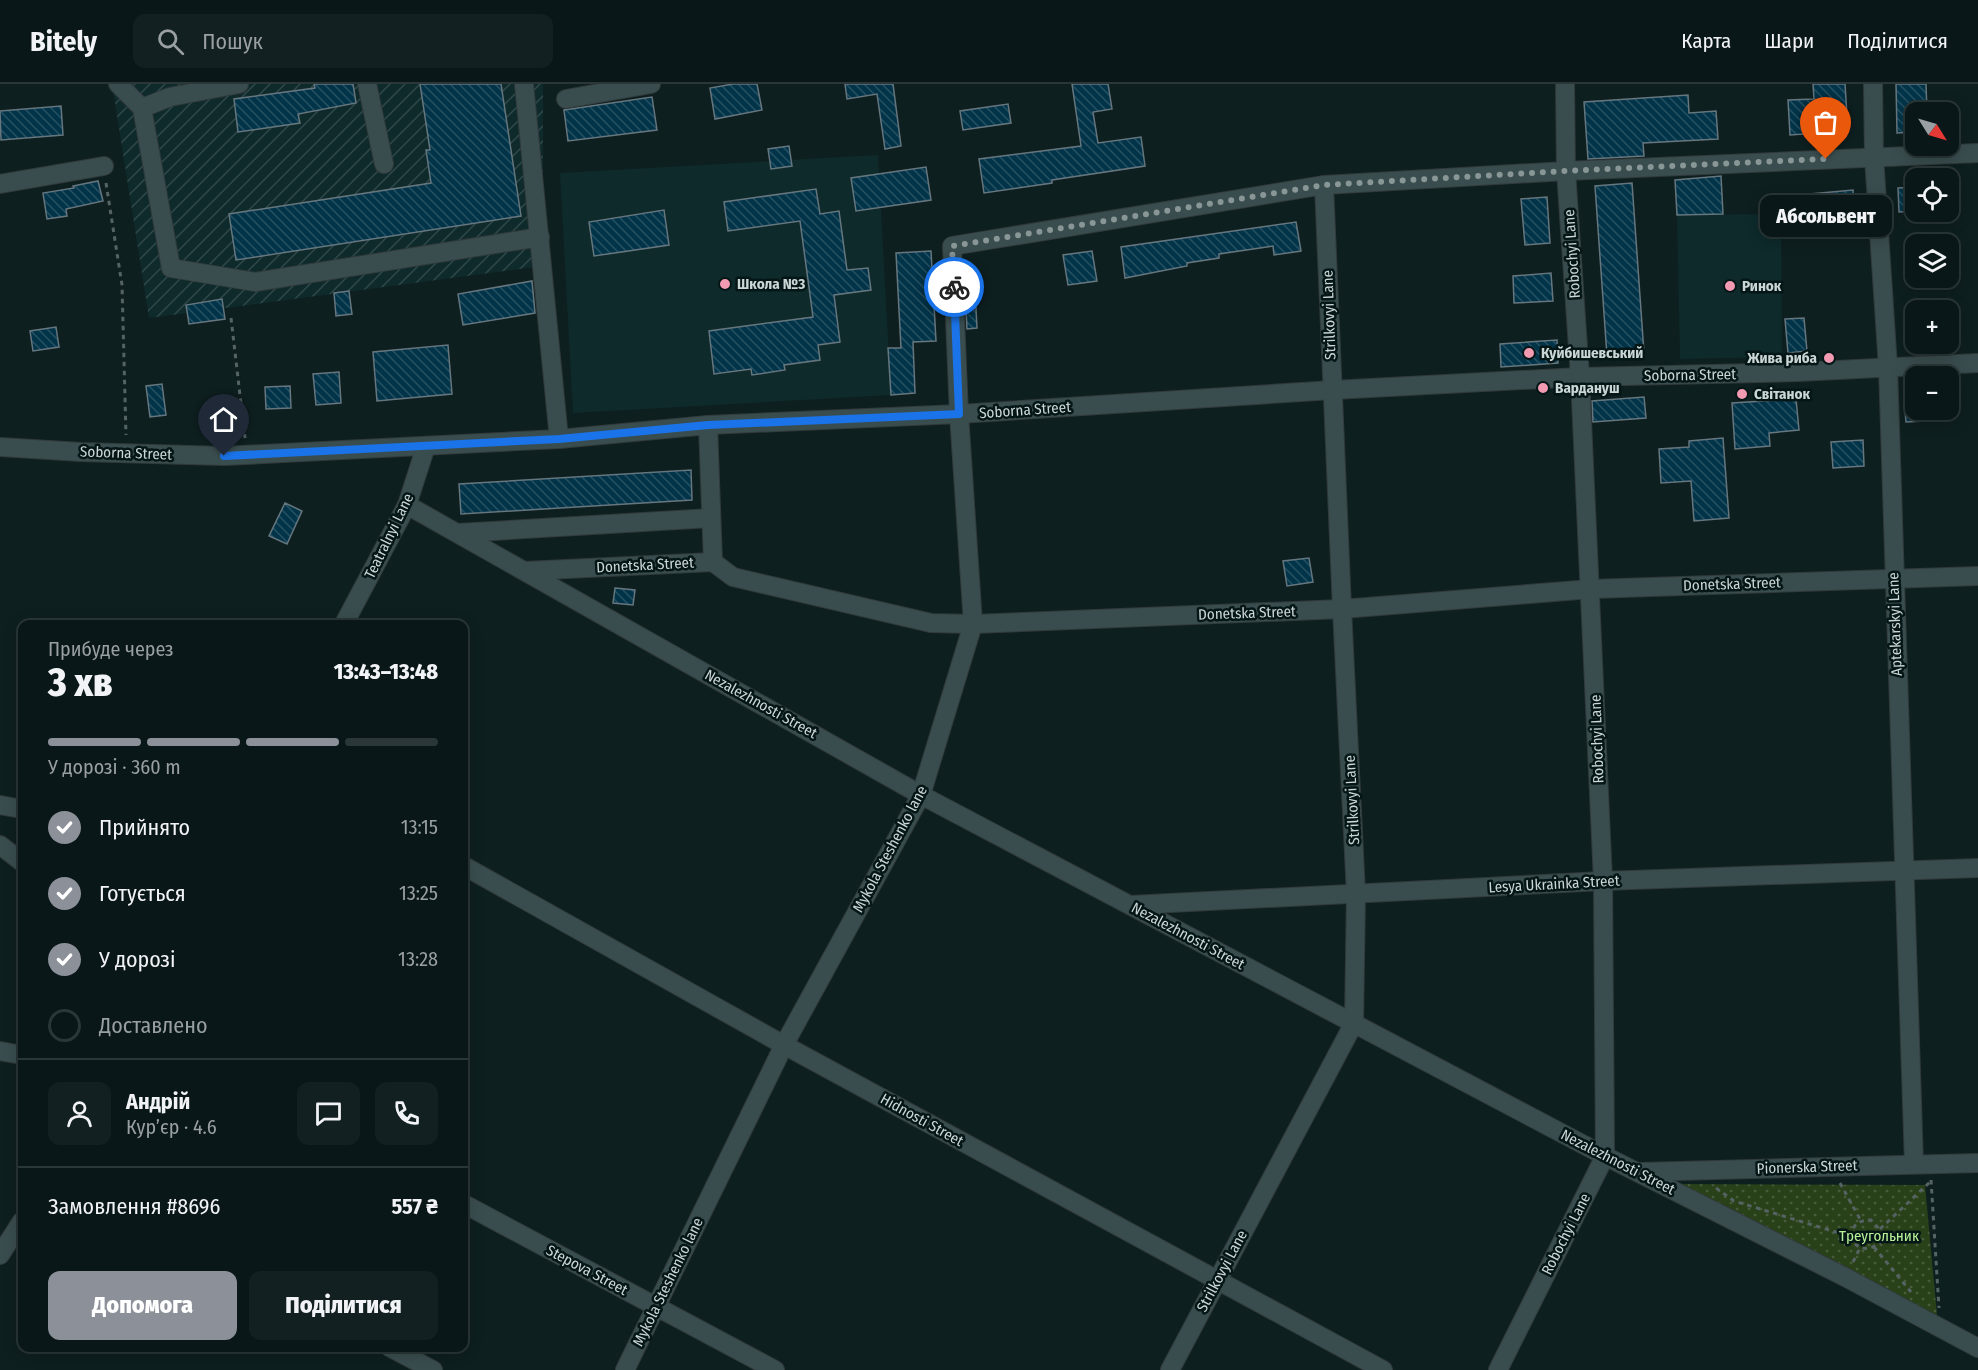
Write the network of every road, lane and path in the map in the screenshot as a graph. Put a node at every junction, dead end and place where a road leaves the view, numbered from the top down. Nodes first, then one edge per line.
1 (118, 84) edge
2 (239, 84) edge
3 (368, 84) edge
4 (524, 84) edge
5 (651, 84) edge
6 (1565, 84) edge
7 (1873, 84) edge
8 (566, 99) dead end
9 (142, 108) junction
10 (1978, 153) edge
11 (1874, 157) junction
12 (384, 164) dead end
13 (104, 166) joint
14 (1566, 171) junction
15 (0, 184) edge
16 (1324, 185) junction
17 (540, 237) junction
18 (231, 318) dead end
19 (1978, 363) edge
20 (1888, 367) junction
21 (1580, 377) junction
22 (1333, 390) junction
23 (959, 414) junction
24 (708, 425) junction
25 (126, 435) dead end
26 (559, 439) junction
27 (426, 446) junction
28 (0, 447) edge
29 (224, 456) junction
30 (407, 505) junction
31 (711, 518) junction
32 (458, 533) junction
33 (713, 562) junction
34 (525, 571) junction
35 (1978, 576) edge
36 (1893, 578) junction
37 (1591, 589) junction
38 (1342, 609) junction
39 (346, 620) edge
40 (973, 624) junction
41 (921, 795) junction
42 (0, 806) edge
43 (18, 808) edge
44 (0, 845) edge
45 (18, 859) edge
46 (468, 868) edge
47 (1978, 868) edge
48 (1903, 870) junction
49 (1603, 882) junction
50 (1356, 894) junction
51 (1130, 905) junction
52 (1354, 1023) junction
53 (784, 1045) junction
54 (0, 1051) edge
55 (18, 1054) edge
56 (1605, 1156) junction
57 (1978, 1163) edge
58 (1830, 1166) junction
59 (1925, 1169) junction
60 (1693, 1171) junction
61 (1637, 1172) junction
62 (468, 1206) edge
63 (1861, 1221) junction
64 (18, 1227) edge
65 (1880, 1229) junction
66 (1852, 1237) junction
67 (1874, 1247) junction
68 (0, 1254) edge
69 (1217, 1281) junction
70 (1911, 1292) dead end
71 (656, 1307) junction
72 (1941, 1328) junction
73 (1978, 1348) edge
74 (399, 1352) edge
75 (433, 1370) edge
76 (625, 1370) edge
77 (774, 1370) edge
78 (1170, 1370) edge
79 (1383, 1370) edge
80 (1498, 1370) edge

1 - 9 street
2 - 9 street
3 - 12 street
4 - 17 street
5 - 8 street
6 - 14 street, Robochyi Lane
7 - 11 street, Aptekarskyi Lane
9 - 17 street
10 - 11 street
11 - 14 street
11 - 20 street, Aptekarskyi Lane
13 - 15 street
13 - 25 path
14 - 16 street
14 - 21 street, Robochyi Lane
16 - 22 street, Strilkovyi Lane
16 - 23 street, Mykola Steshenko lane
17 - 26 street
18 - 29 path
19 - 20 street, Soborna Street
20 - 21 street, Soborna Street
20 - 36 street, Aptekarskyi Lane
21 - 22 street, Soborna Street
21 - 37 street, Robochyi Lane
22 - 23 street, Soborna Street
22 - 38 street, Strilkovyi Lane
23 - 24 street, Soborna Street
23 - 40 street, Mykola Steshenko lane
24 - 26 street, Soborna Street
24 - 31 street
26 - 27 street, Soborna Street
27 - 29 street, Soborna Street
27 - 30 street, Teatralnyi Lane
28 - 29 street, Soborna Street
30 - 32 street, Nezalezhnosti Street
30 - 39 street, Teatralnyi Lane
31 - 32 street
31 - 33 street
32 - 34 street, Nezalezhnosti Street
33 - 34 street, Donetska Street
33 - 40 street, Donetska Street
34 - 41 street, Nezalezhnosti Street
35 - 36 street, Donetska Street
36 - 37 street, Donetska Street
36 - 48 street, Aptekarskyi Lane
37 - 38 street, Donetska Street
37 - 49 street, Robochyi Lane
38 - 40 street, Donetska Street
38 - 50 street, Strilkovyi Lane
40 - 41 street, Mykola Steshenko lane
41 - 51 street, Nezalezhnosti Street
41 - 53 street, Mykola Steshenko lane
42 - 43 street
44 - 45 street
46 - 53 street, Hidnosti Street
47 - 48 street, Lesya Ukrainka Street
48 - 49 street, Lesya Ukrainka Street
48 - 59 street, Aptekarskyi Lane
49 - 50 street, Lesya Ukrainka Street
49 - 56 street, Robochyi Lane
50 - 51 street, Lesya Ukrainka Street
50 - 52 street, Strilkovyi Lane
51 - 52 street, Nezalezhnosti Street
52 - 56 street, Nezalezhnosti Street
52 - 69 street, Strilkovyi Lane
53 - 69 street, Hidnosti Street
53 - 71 street, Mykola Steshenko lane
54 - 55 street
56 - 61 street, Nezalezhnosti Street
56 - 80 street, Robochyi Lane
57 - 59 street, Pionerska Street
58 - 59 street, Pionerska Street
58 - 60 street, Pionerska Street
58 - 63 path
59 - 65 path
59 - 72 path
60 - 61 street, Pionerska Street
60 - 66 path
61 - 72 street, Nezalezhnosti Street
62 - 71 street, Stepova Street
63 - 65 path
63 - 66 path
64 - 68 street
65 - 67 path
66 - 67 path
67 - 70 path
69 - 78 street, Strilkovyi Lane
69 - 79 street, Hidnosti Street
71 - 76 street, Mykola Steshenko lane
71 - 77 street, Stepova Street
72 - 73 street, Nezalezhnosti Street
74 - 75 street

